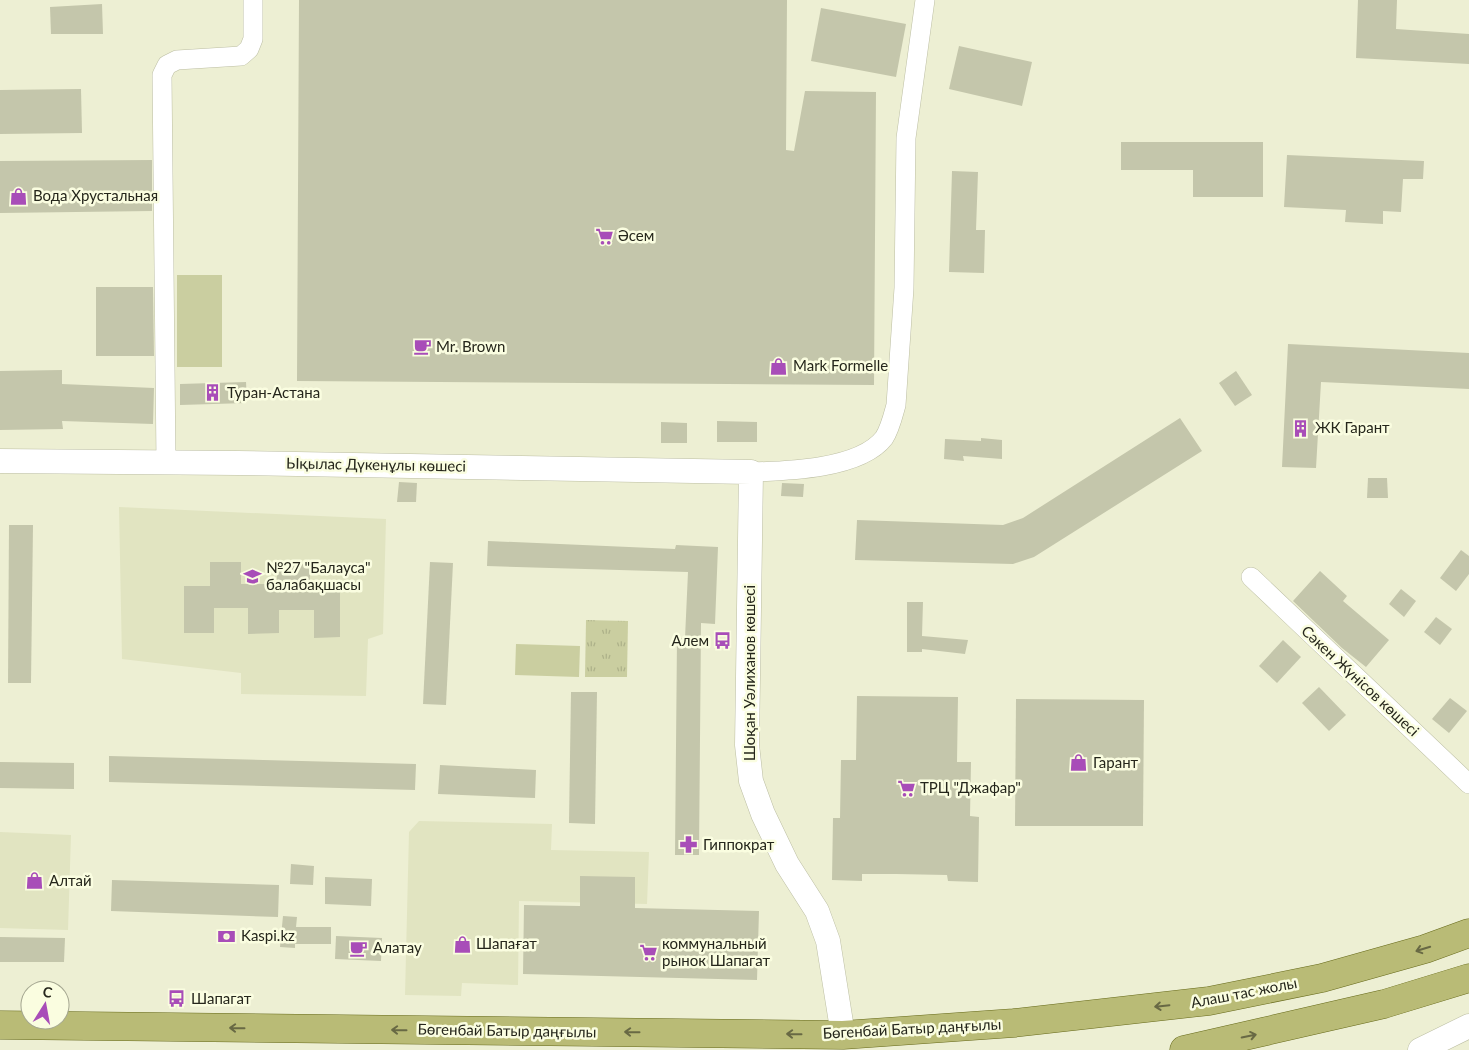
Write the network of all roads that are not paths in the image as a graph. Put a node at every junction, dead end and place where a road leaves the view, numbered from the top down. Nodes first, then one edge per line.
1 (253, 0) edge
2 (925, 0) edge
3 (0, 461) edge
4 (166, 462) junction
5 (751, 472) junction
6 (1251, 578) dead end
7 (1469, 784) edge
8 (1469, 933) edge
9 (1469, 978) edge
10 (1014, 1023) joint
11 (0, 1025) edge
12 (1469, 1026) edge
13 (843, 1035) junction
14 (1184, 1050) edge
15 (1420, 1050) edge

1 - 4 street
2 - 5 street
3 - 4 street, Ықылас Дүкенұлы көшесі
4 - 5 street, Ықылас Дүкенұлы көшесі
5 - 13 street, Шоқан Уәлиханов көшесі
6 - 7 street, Сәкен Жүнісов көшесі
8 -> 10 main road, Алаш тас жолы
14 -> 9 main road
10 - 13 main road, Бөгенбай Батыр даңғылы
13 -> 11 main road, Бөгенбай Батыр даңғылы
12 - 15 street

